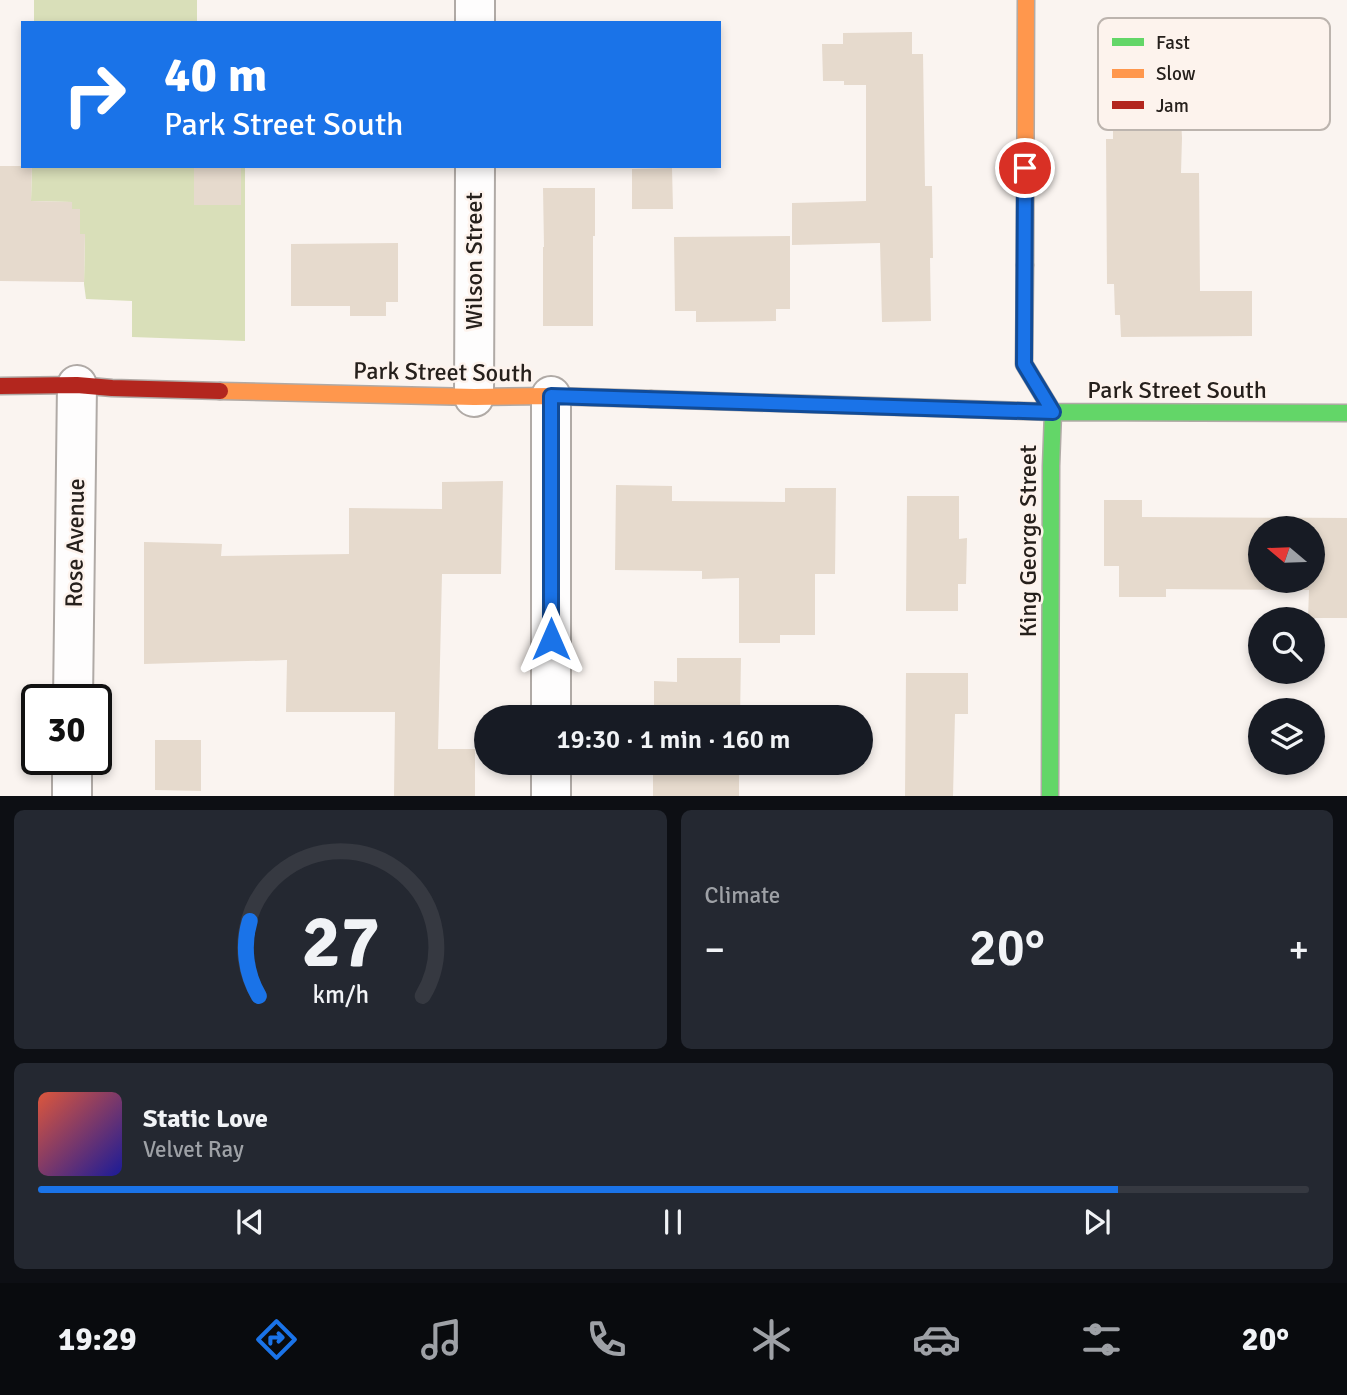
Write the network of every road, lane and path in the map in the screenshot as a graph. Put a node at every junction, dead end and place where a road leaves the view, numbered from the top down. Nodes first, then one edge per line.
1 (475, 0) edge
2 (1026, 0) edge
3 (475, 21) edge
4 (475, 168) edge
5 (77, 385) junction
6 (0, 386) edge
7 (551, 396) junction
8 (474, 397) junction
9 (1053, 412) junction
10 (1347, 413) edge
11 (73, 684) edge
12 (551, 705) edge
13 (72, 775) edge
14 (551, 775) edge
15 (72, 796) edge
16 (551, 796) edge
17 (1050, 796) edge

1 - 3 street
2 - 9 street, King George Street
4 - 8 street, Wilson Street
5 - 6 street, Park Street South
5 - 8 street, Park Street South
5 - 11 street, Rose Avenue
7 - 8 street, Park Street South
7 - 9 street, Park Street South
7 - 12 street
9 - 10 street, Park Street South
9 - 17 street, King George Street
13 - 15 street
14 - 16 street

